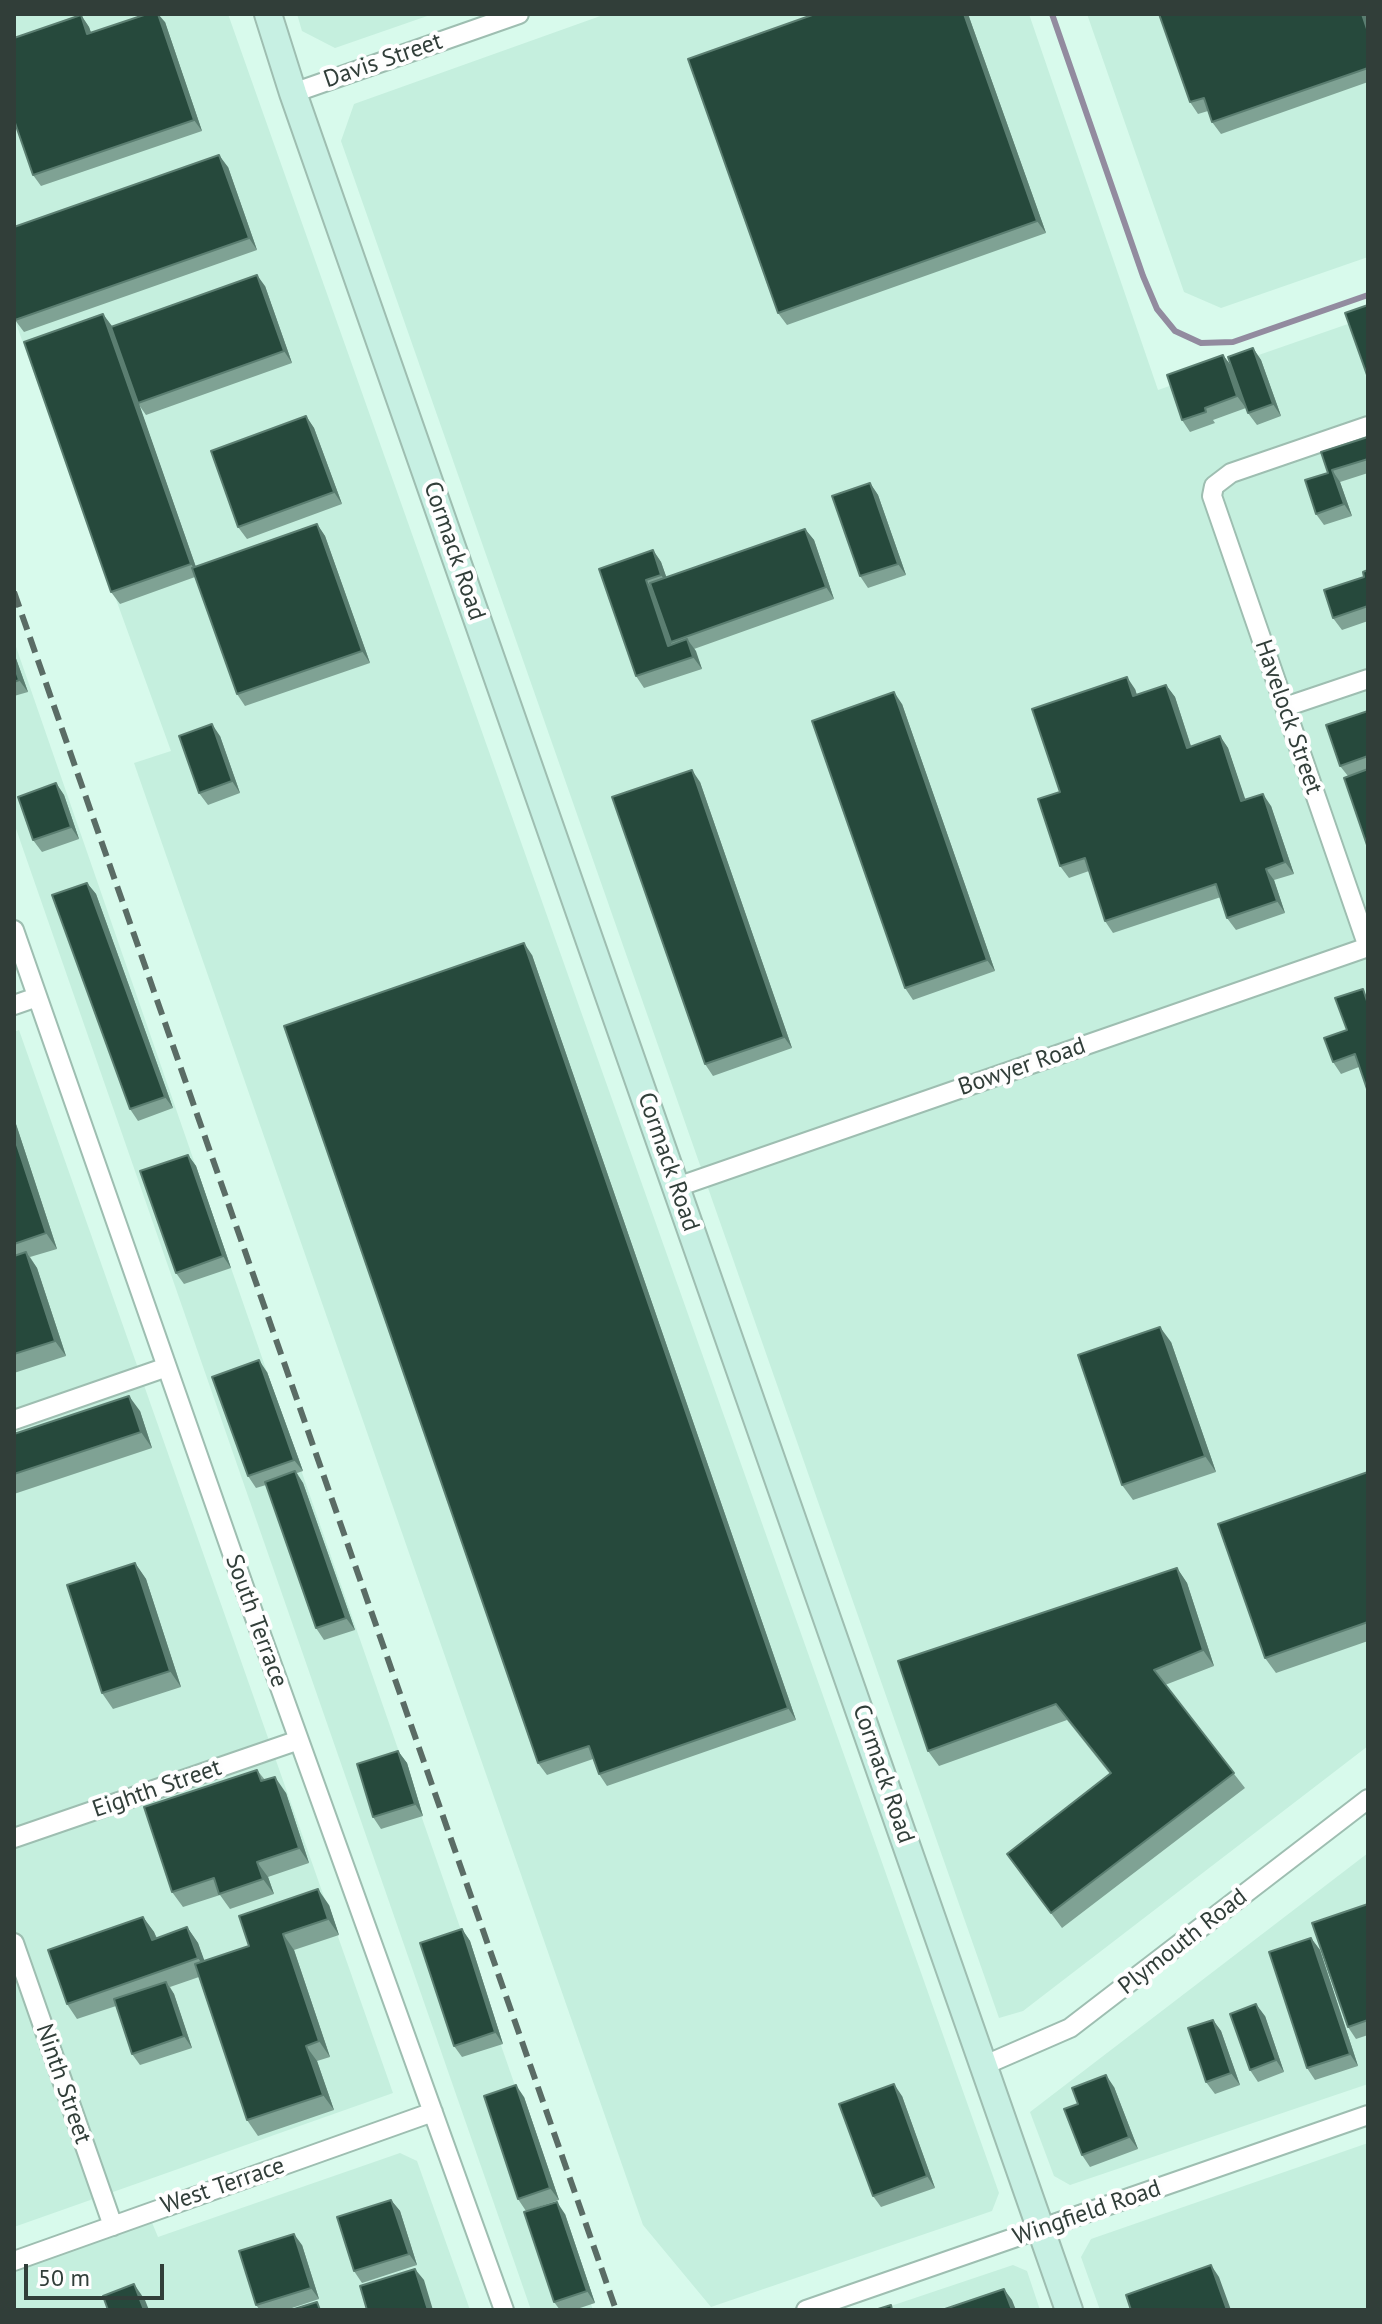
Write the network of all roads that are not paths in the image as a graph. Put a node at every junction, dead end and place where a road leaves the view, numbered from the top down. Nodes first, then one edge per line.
1 (268, 14) edge
2 (519, 14) edge
3 (293, 93) junction
4 (1368, 426) edge
5 (1368, 679) edge
6 (1285, 707) junction
7 (14, 930) edge
8 (1368, 947) edge
9 (37, 997) junction
10 (14, 1005) edge
11 (677, 1187) junction
12 (167, 1367) junction
13 (14, 1420) edge
14 (299, 1740) junction
15 (1368, 1799) edge
16 (14, 1838) edge
17 (14, 1943) edge
18 (985, 2065) junction
19 (433, 2112) junction
20 (1368, 2115) edge
21 (113, 2226) junction
22 (1041, 2229) junction
23 (14, 2261) edge
24 (504, 2310) edge
25 (806, 2310) edge
26 (1069, 2310) edge

1 - 3 street, Cormack Road
2 - 3 street, Davis Street
3 - 11 street, Cormack Road
4 - 6 street, Havelock Street
5 - 6 street
6 - 8 street, Havelock Street
7 - 9 street, South Terrace
8 - 11 street, Bowyer Road
9 - 10 street
9 - 12 street, South Terrace
11 - 18 street, Cormack Road
12 - 13 street
12 - 14 street, South Terrace
14 - 16 street, Eighth Street
14 - 19 street, South Terrace
15 - 18 street, Plymouth Road
17 - 21 street, Ninth Street
18 - 22 street, Cormack Road
19 - 21 street, West Terrace
19 - 24 street, South Terrace
20 - 22 street, Wingfield Road
21 - 23 street, West Terrace
22 - 25 street, Wingfield Road
22 - 26 street, Cormack Road

